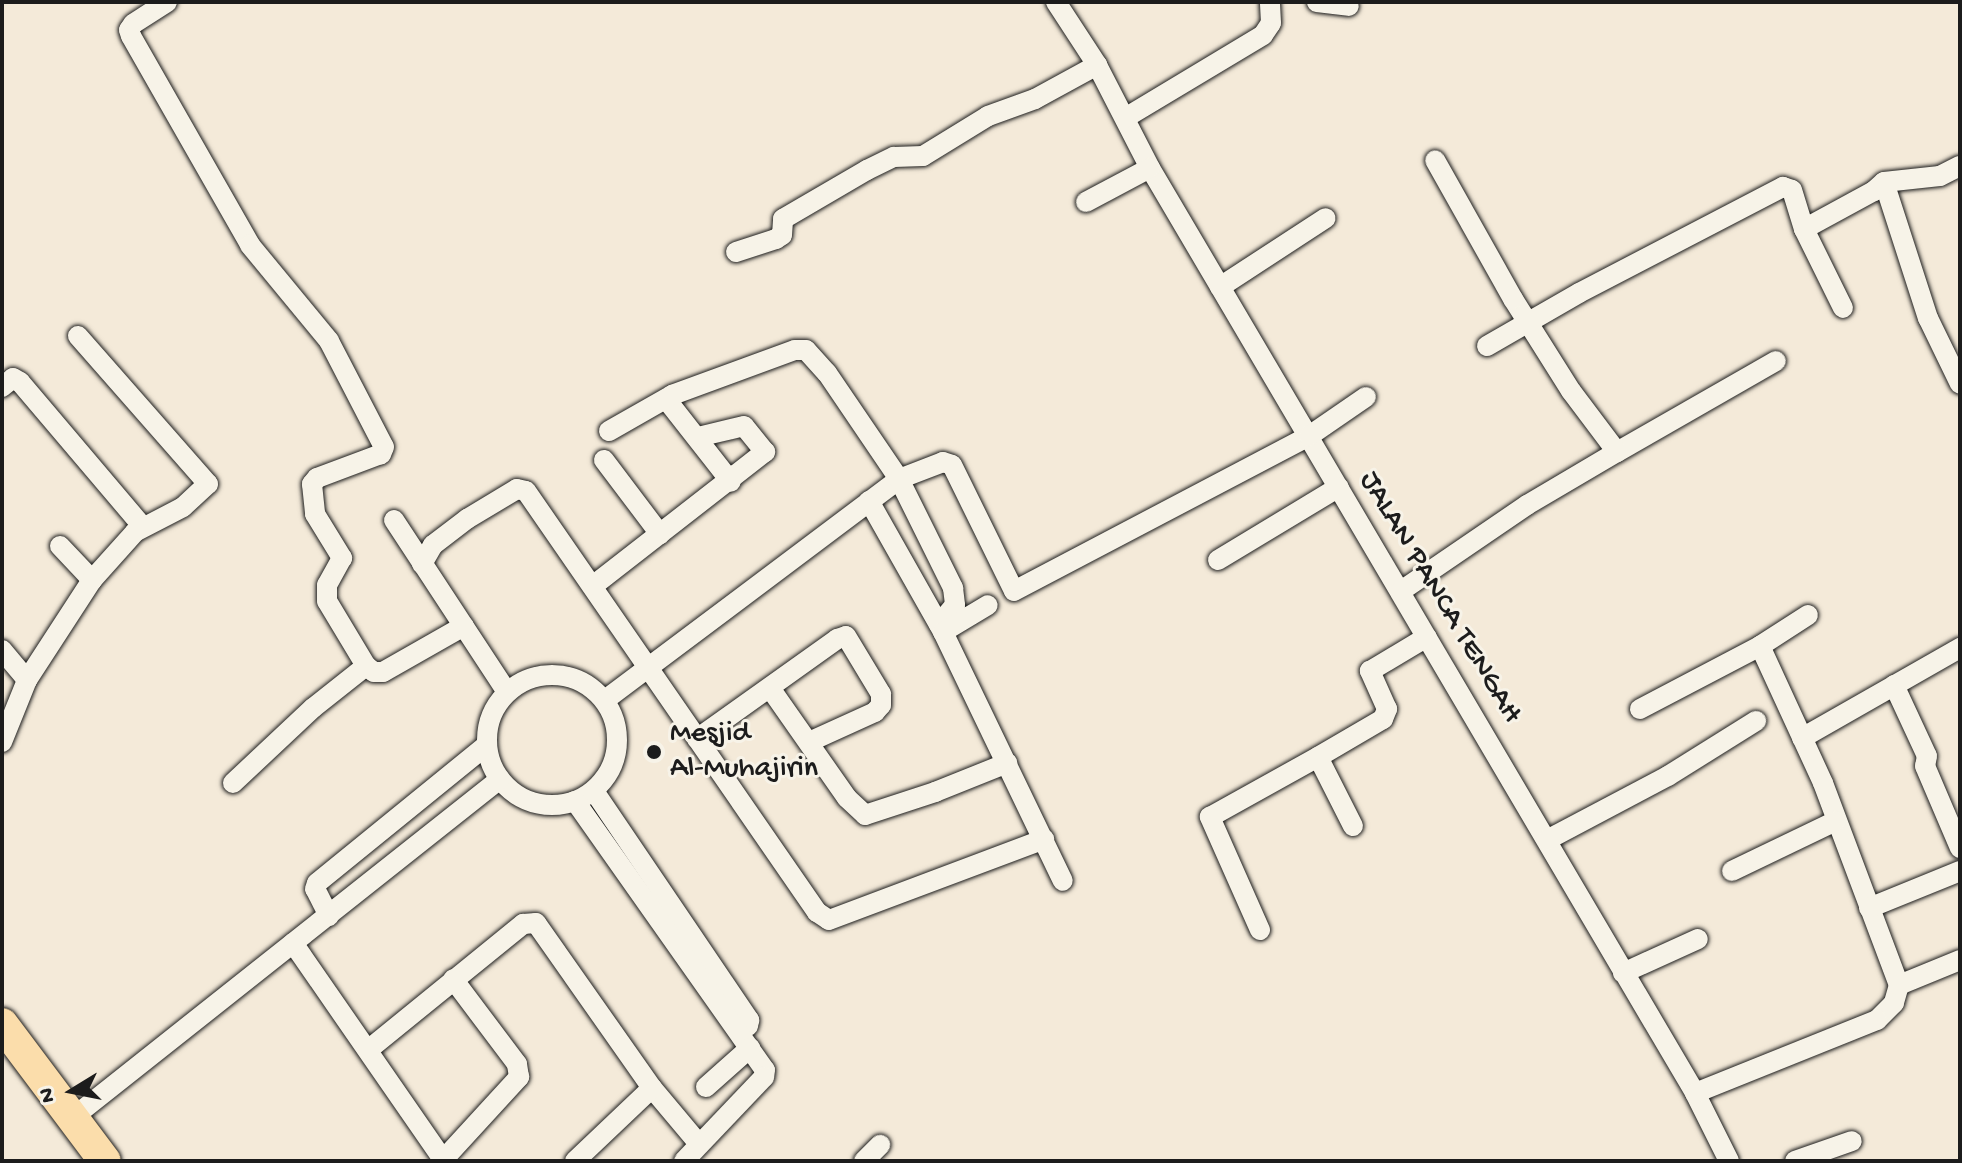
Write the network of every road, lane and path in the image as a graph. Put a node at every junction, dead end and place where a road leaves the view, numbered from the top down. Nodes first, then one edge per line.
1 (167, 2) edge
2 (1056, 2) edge
3 (1270, 2) edge
4 (1317, 2) edge
5 (1349, 6) dead end
6 (1097, 65) junction
7 (1125, 118) junction
8 (1435, 160) dead end
9 (1150, 168) junction
10 (1958, 173) edge
11 (1884, 182) junction
12 (1086, 202) dead end
13 (1326, 218) dead end
14 (1804, 229) junction
15 (736, 252) dead end
16 (1220, 287) junction
17 (1843, 308) dead end
18 (1528, 322) junction
19 (78, 336) dead end
20 (1487, 346) dead end
21 (1776, 361) dead end
22 (1958, 375) edge
23 (2, 387) edge
24 (1366, 397) dead end
25 (666, 399) junction
26 (609, 431) dead end
27 (1309, 436) junction
28 (698, 437) junction
29 (1617, 452) junction
30 (604, 460) dead end
31 (899, 479) junction
32 (731, 482) junction
33 (1339, 487) junction
34 (869, 501) junction
35 (394, 520) dead end
36 (143, 527) junction
37 (660, 534) junction
38 (60, 546) dead end
39 (1218, 560) dead end
40 (422, 564) junction
41 (92, 580) junction
42 (594, 585) junction
43 (1401, 591) junction
44 (988, 605) dead end
45 (1808, 615) dead end
46 (464, 626) junction
47 (941, 628) junction
48 (1427, 637) junction
49 (1760, 646) junction
50 (1960, 648) edge
51 (2, 650) edge
52 (366, 666) junction
53 (646, 668) junction
54 (27, 680) junction
55 (1894, 685) junction
56 (770, 688) junction
57 (507, 692) junction
58 (605, 700) junction
59 (1640, 709) dead end
60 (1756, 721) dead end
61 (1802, 738) junction
62 (697, 739) junction
63 (2, 742) edge
64 (809, 742) junction
65 (487, 745) junction
66 (1318, 757) junction
67 (1007, 763) junction
68 (500, 779) junction
69 (233, 783) dead end
70 (594, 791) junction
71 (575, 801) junction
72 (1836, 821) junction
73 (1353, 826) dead end
74 (1044, 839) junction
75 (1547, 840) junction
76 (1960, 848) edge
77 (1732, 871) dead end
78 (1960, 871) edge
79 (1063, 881) dead end
80 (1869, 908) junction
81 (329, 916) junction
82 (1260, 930) dead end
83 (1698, 939) dead end
84 (293, 943) junction
85 (1960, 960) edge
86 (1623, 973) junction
87 (453, 979) junction
88 (1899, 985) junction
89 (2, 1024) edge
90 (748, 1043) junction
91 (368, 1050) junction
92 (706, 1087) dead end
93 (652, 1088) junction
94 (1695, 1093) junction
95 (71, 1119) junction
96 (1852, 1141) dead end
97 (699, 1144) junction
98 (880, 1145) dead end
99 (444, 1160) edge
100 (105, 1161) edge
101 (575, 1161) edge
102 (684, 1161) edge
103 (864, 1161) edge
104 (1729, 1161) edge
105 (1795, 1161) edge

1 - 52 street
2 - 6 street, JALAN PANCA TENGAH
3 - 7 street
4 - 5 street
6 - 7 street, JALAN PANCA TENGAH
6 - 15 street
7 - 9 street, JALAN PANCA TENGAH
8 - 18 street
9 - 12 street
9 - 16 street, JALAN PANCA TENGAH
10 - 11 street
11 - 14 street
11 - 22 street
13 - 16 street
14 - 17 street
14 - 18 street
16 - 27 street, JALAN PANCA TENGAH
18 - 20 street
18 - 29 street
19 - 36 street
21 - 29 street
23 - 36 street
24 - 27 street
25 - 26 street
25 - 28 street
25 - 31 street
27 - 31 street
27 - 33 street, JALAN PANCA TENGAH
28 - 32 street
28 - 32 street
29 - 43 street
30 - 37 street
31 - 34 street
31 - 47 street
32 - 37 street
33 - 39 street
33 - 43 street, JALAN PANCA TENGAH
34 - 47 street
34 - 53 street
35 - 40 street
36 - 41 street
37 - 42 street
38 - 41 street
40 - 42 street
40 - 46 street
41 - 54 street
42 - 53 street
43 - 48 street, JALAN PANCA TENGAH
44 - 47 street
45 - 49 street
46 - 52 street
46 - 57 street
47 - 67 street
48 - 66 street
48 - 75 street, JALAN PANCA TENGAH
49 - 59 street
49 - 61 street
50 - 55 street
51 - 54 street
52 - 69 street
53 - 58 street
53 - 62 street
54 - 63 street
55 - 61 street
55 - 76 street
56 - 62 street
56 - 64 street
56 - 64 street
57 - 58 street
57 - 65 street
58 - 70 street
60 - 75 street
61 - 72 street
62 - 74 street
64 - 67 street
65 - 68 street
65 - 81 street
66 - 73 street
66 - 82 street
67 - 74 street
68 - 71 street
68 - 81 street
70 - 71 street
70 - 90 street
71 - 90 street
72 - 77 street
72 - 80 street
74 - 79 street
75 - 86 street, JALAN PANCA TENGAH
78 - 80 street
80 - 88 street
81 - 84 street
83 - 86 street
84 - 91 street
84 - 95 street
85 - 88 street
86 - 94 street, JALAN PANCA TENGAH
87 - 91 street
87 - 93 street
87 - 99 street
88 - 94 street
89 - 95 highway
90 - 92 street
90 - 97 street
91 - 99 street
93 - 97 street
93 - 101 street
94 - 104 street, JALAN PANCA TENGAH
95 - 100 highway
96 - 105 street
97 - 102 street
98 - 103 street

